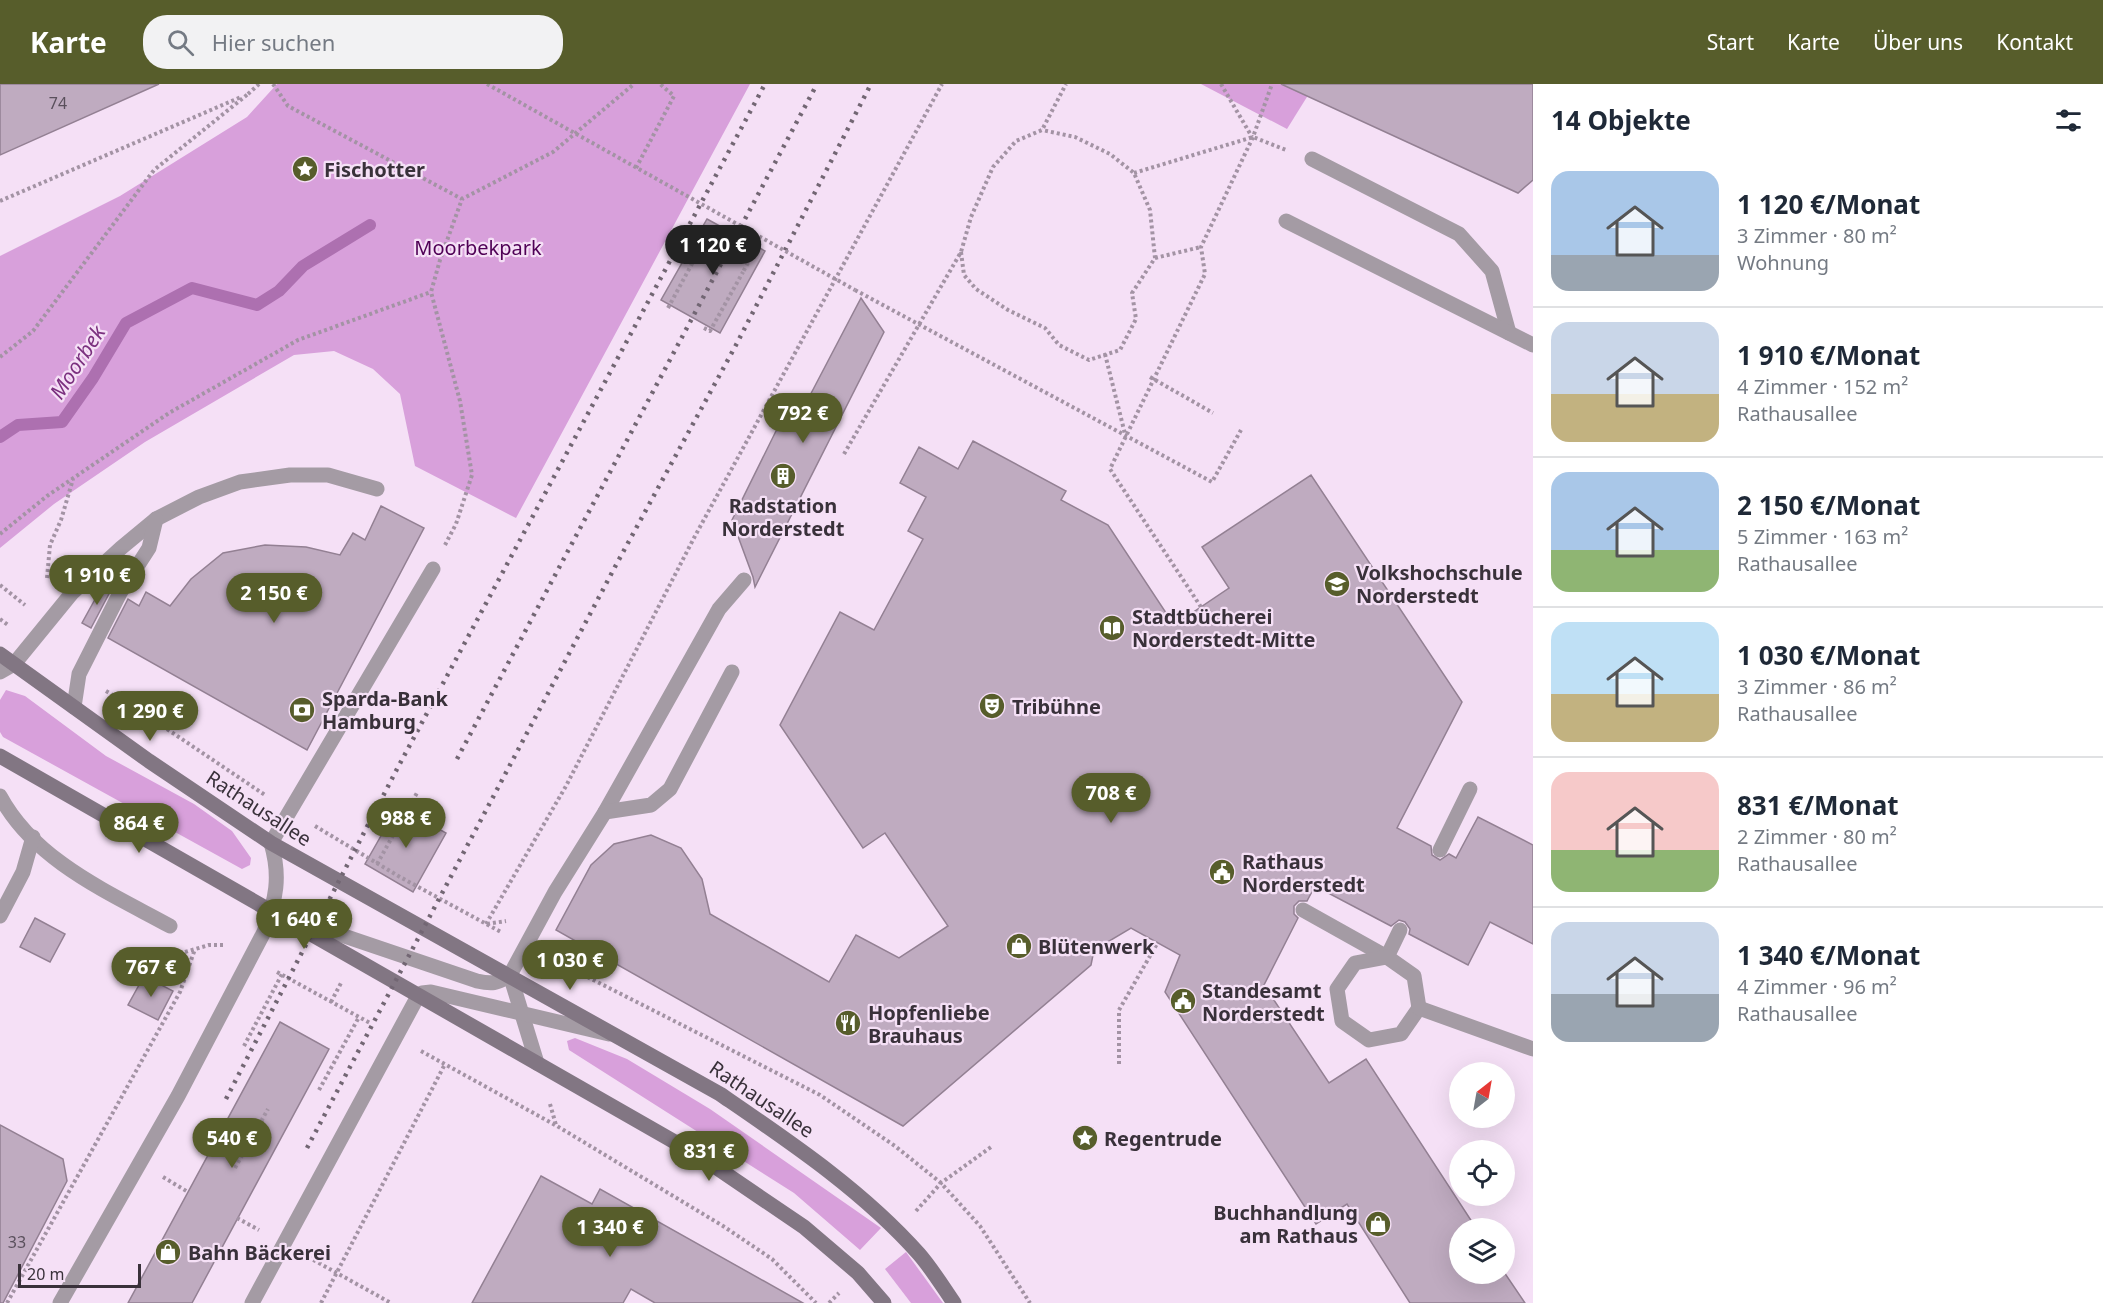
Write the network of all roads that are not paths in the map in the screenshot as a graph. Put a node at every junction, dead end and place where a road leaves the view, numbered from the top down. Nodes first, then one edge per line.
1 (1312, 159) dead end
2 (1286, 221) dead end
3 (1509, 333) junction
4 (1533, 345) edge
5 (377, 489) dead end
6 (156, 519) junction
7 (433, 569) road end
8 (744, 580) dead end
9 (0, 654) edge
10 (14, 664) junction
11 (0, 672) edge
12 (732, 672) dead end
13 (74, 707) junction
14 (0, 756) edge
15 (1470, 789) dead end
16 (0, 796) edge
17 (605, 812) junction
18 (33, 837) junction
19 (271, 843) junction
20 (1440, 850) dead end
21 (1303, 910) dead end
22 (272, 911) junction
23 (0, 916) edge
24 (170, 926) dead end
25 (1400, 930) dead end
26 (1387, 957) junction
27 (510, 975) junction
28 (418, 996) junction
29 (1419, 1008) junction
30 (522, 1014) junction
31 (615, 1035) junction
32 (1533, 1049) edge
33 (537, 1063) junction
34 (60, 1303) edge
35 (252, 1303) edge
36 (884, 1303) edge
37 (954, 1303) edge

1 - 3 lane
2 - 3 lane
3 - 4 lane
5 - 6 lane
6 - 10 lane
6 - 13 lane
7 - 19 lane
8 - 17 lane
9 - 10 main road, Rathausallee
10 - 11 lane
10 - 13 main road, Rathausallee
12 - 17 lane
13 - 19 main road, Rathausallee
14 - 22 main road
15 - 20 lane
16 - 18 lane
17 - 27 lane
18 - 23 lane
18 - 24 lane
19 - 22 lane
19 - 27 main road, Rathausallee
21 - 26 lane
22 - 27 lane
22 - 28 main road
22 - 34 lane
25 - 26 lane
26 - 29 lane
26 - 29 lane
27 - 30 lane
27 - 31 main road, Rathausallee
28 - 30 lane
28 - 33 main road
28 - 35 lane
29 - 32 lane
30 - 31 lane
30 - 33 lane
31 - 37 main road, Rathausallee
33 - 36 main road

